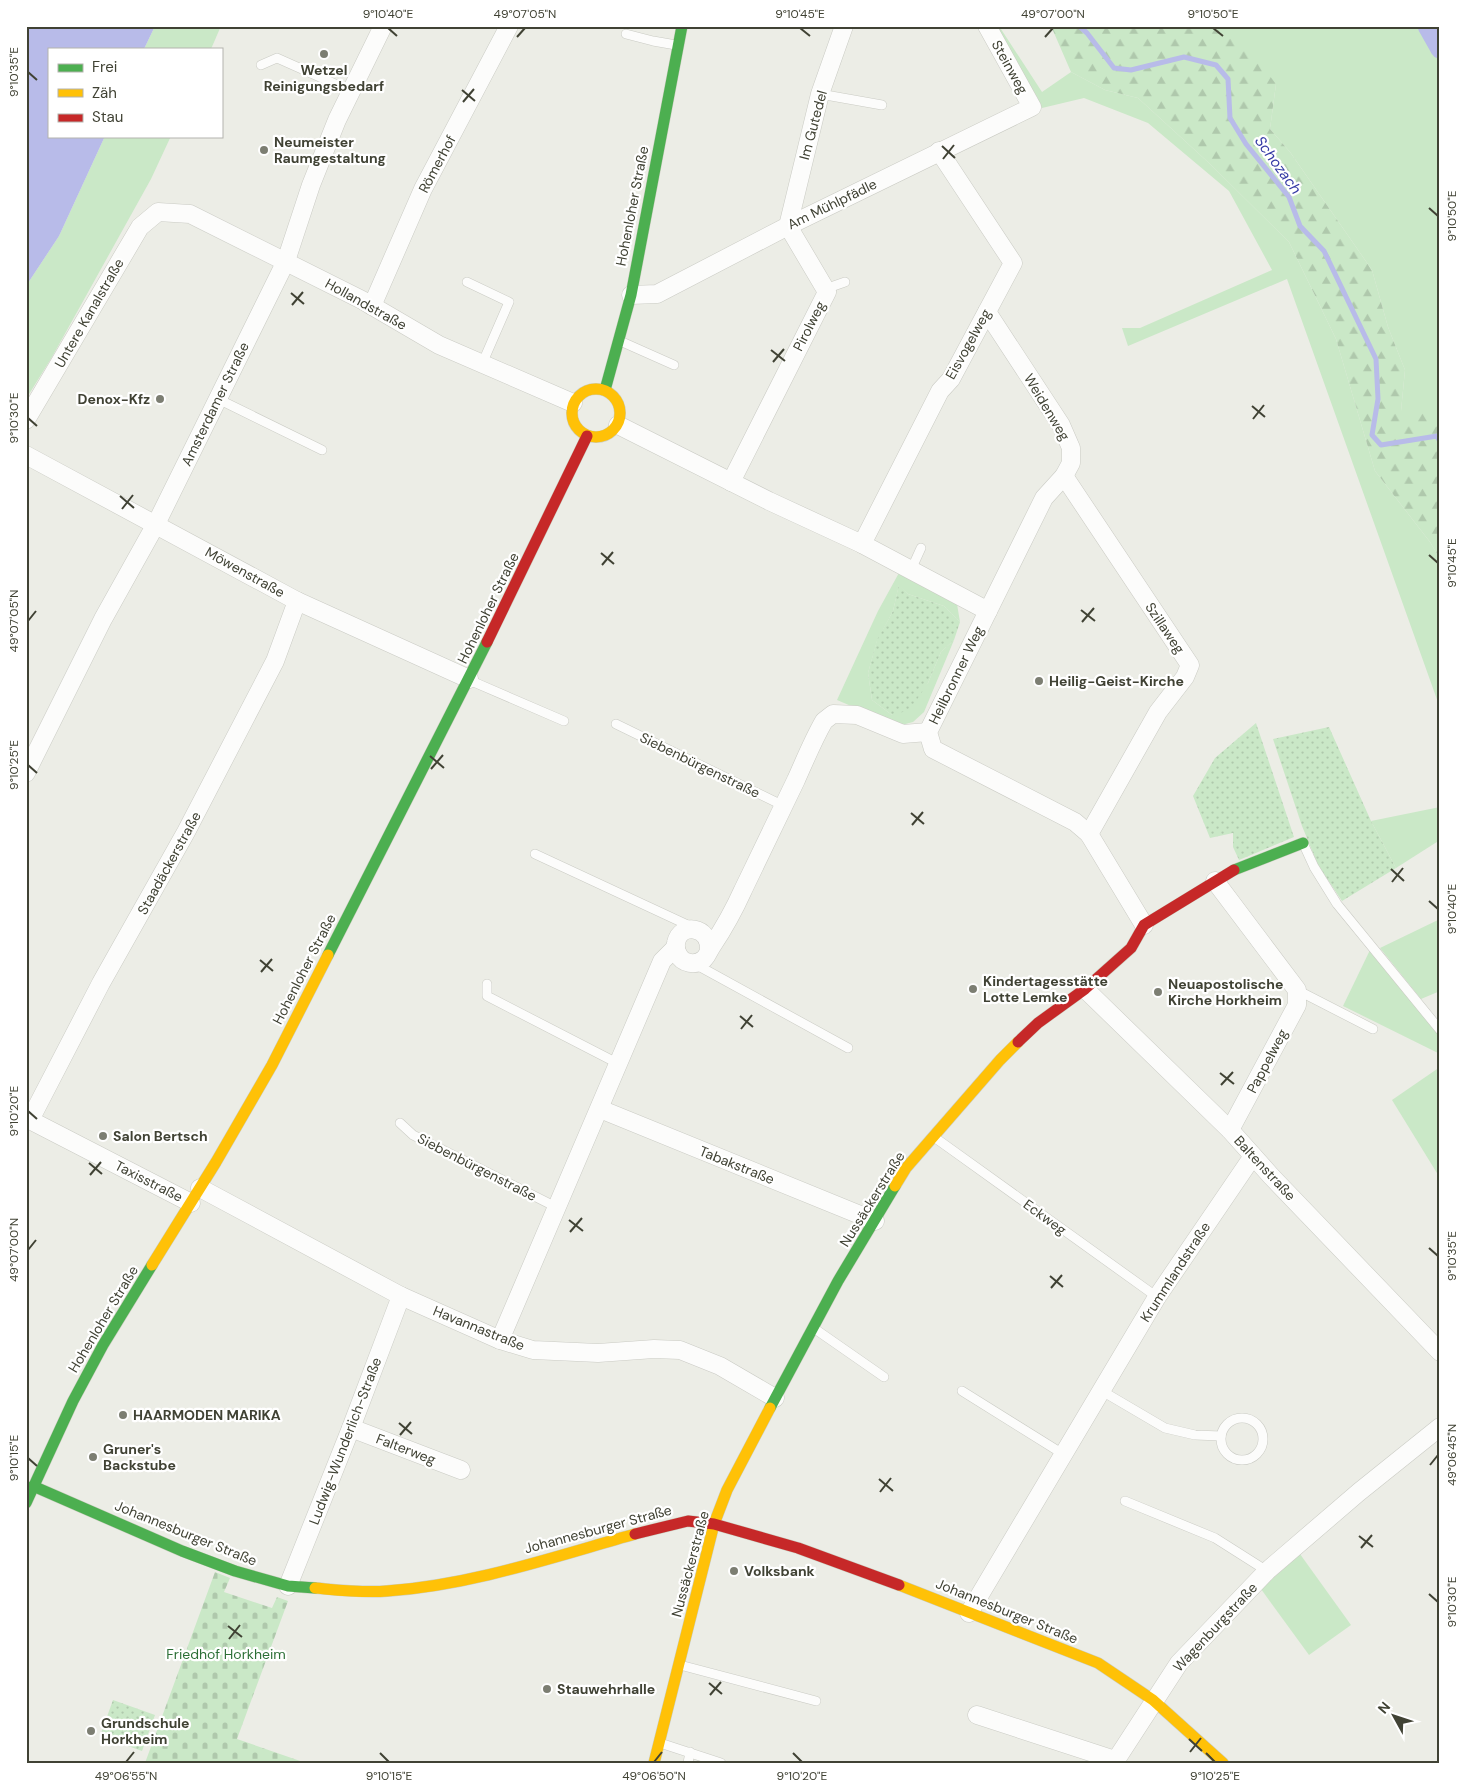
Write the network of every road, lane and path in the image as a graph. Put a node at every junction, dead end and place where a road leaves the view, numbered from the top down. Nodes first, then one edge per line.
1 (383, 26) edge
2 (509, 26) edge
3 (682, 26) edge
4 (844, 26) edge
5 (987, 26) edge
6 (626, 34) dead end
7 (678, 45) junction
8 (261, 65) dead end
9 (351, 91) junction
10 (820, 94) junction
11 (882, 105) dead end
12 (1032, 107) joint
13 (939, 151) junction
14 (158, 212) joint
15 (788, 226) junction
16 (286, 261) junction
17 (467, 282) dead end
18 (845, 282) dead end
19 (825, 289) junction
20 (631, 295) junction
21 (372, 306) junction
22 (987, 312) junction
23 (619, 341) junction
24 (482, 364) junction
25 (674, 365) dead end
26 (605, 390) junction
27 (218, 399) junction
28 (573, 403) junction
29 (26, 420) edge
30 (618, 425) junction
31 (587, 436) junction
32 (322, 450) dead end
33 (26, 455) edge
34 (1064, 476) junction
35 (731, 482) junction
36 (156, 524) junction
37 (862, 544) junction
38 (921, 548) dead end
39 (911, 570) junction
40 (298, 600) junction
41 (988, 610) junction
42 (469, 680) junction
43 (564, 721) dead end
44 (616, 724) dead end
45 (928, 732) junction
46 (26, 773) edge
47 (784, 806) junction
48 (1089, 834) junction
49 (1303, 843) joint
50 (535, 854) dead end
51 (1215, 881) junction
52 (1144, 925) junction
53 (697, 930) junction
54 (676, 948) junction
55 (709, 950) junction
56 (692, 963) junction
57 (488, 984) dead end
58 (1085, 989) junction
59 (1297, 990) junction
60 (1373, 1029) dead end
61 (1440, 1030) edge
62 (848, 1048) dead end
63 (619, 1064) junction
64 (600, 1109) junction
65 (28, 1119) edge
66 (400, 1123) dead end
67 (1230, 1130) junction
68 (933, 1137) junction
69 (1253, 1156) junction
70 (195, 1195) junction
71 (556, 1207) junction
72 (875, 1221) junction
73 (401, 1296) junction
74 (1157, 1297) junction
75 (813, 1328) junction
76 (500, 1340) junction
77 (1440, 1352) edge
78 (884, 1377) dead end
79 (962, 1391) dead end
80 (1102, 1391) junction
81 (775, 1398) junction
82 (1440, 1427) edge
83 (351, 1428) junction
84 (1221, 1436) junction
85 (1063, 1454) junction
86 (461, 1470) dead end
87 (34, 1486) junction
88 (1125, 1501) dead end
89 (26, 1503) edge
90 (714, 1524) junction
91 (1267, 1571) junction
92 (288, 1586) junction
93 (969, 1613) junction
94 (680, 1665) junction
95 (1154, 1700) junction
96 (816, 1701) dead end
97 (977, 1715) dead end
98 (660, 1742) junction
99 (690, 1752) junction
100 (1114, 1761) edge
101 (654, 1763) edge
102 (688, 1763) edge
103 (721, 1763) edge
104 (1223, 1763) edge

1 - 9 street, Amsterdamer Straße
2 - 21 street, Römerhof
3 - 7 street, Hohenloher Straße
4 - 10 street, Im Gutedel
5 - 12 street, Steinweg
6 - 7 lane
7 - 20 street, Hohenloher Straße
8 - 9 lane
9 - 16 street, Amsterdamer Straße
10 - 11 lane
10 - 15 street, Im Gutedel
12 - 13 street, Am Mühlpfädle
13 - 15 street, Am Mühlpfädle
13 - 22 street, Eisvogelweg
14 - 16 street, Hollandstraße
14 - 29 street, Untere Kanalstraße
15 - 19 street, Pirolweg
15 - 20 street, Am Mühlpfädle
16 - 21 street, Hollandstraße
16 - 27 street, Amsterdamer Straße
17 - 24 lane
18 - 19 lane
19 - 35 street, Pirolweg
20 - 23 street, Hohenloher Straße
21 - 24 street, Hollandstraße
22 - 34 street, Weidenweg
22 - 37 street, Eisvogelweg
23 - 25 lane
23 - 26 street, Hohenloher Straße
24 - 28 street, Hollandstraße
26 - 28 street
26 - 30 street
27 - 32 lane
27 - 36 street, Amsterdamer Straße
28 - 31 street
30 - 31 street
30 - 35 street, Heilbronner Weg
31 - 42 street, Hohenloher Straße
33 - 36 street, Möwenstraße
34 - 41 street, Weidenweg
34 - 48 street, Szillaweg
35 - 37 street, Heilbronner Weg
36 - 40 street, Möwenstraße
36 - 46 street, Amsterdamer Straße
37 - 39 street, Heilbronner Weg
38 - 39 lane
39 - 41 street, Heilbronner Weg
40 - 42 street, Möwenstraße
40 - 65 street, Staadäckerstraße
41 - 45 street, Heilbronner Weg
42 - 43 lane
42 - 70 street, Hohenloher Straße
44 - 47 lane, Siebenbürgenstraße
45 - 47 street
45 - 48 street, Heilbronner Weg
47 - 55 street
48 - 52 street, Heilbronner Weg
49 - 51 street, Nussäckerstraße
49 - 61 lane
50 - 53 lane
51 - 52 street, Nussäckerstraße
51 - 59 street
52 - 58 street, Nussäckerstraße
53 - 54 street
53 - 55 street
54 - 56 street
54 - 63 street
55 - 56 street
56 - 62 lane
57 - 63 lane
58 - 67 street, Baltenstraße
58 - 68 street, Nussäckerstraße
59 - 60 lane
59 - 67 street, Pappelweg
63 - 64 street
64 - 71 street
64 - 72 street, Tabakstraße
65 - 70 street, Taxisstraße
66 - 71 lane, Siebenbürgenstraße
67 - 69 street, Baltenstraße
68 - 72 street, Nussäckerstraße
68 - 74 lane, Eckweg
69 - 74 street, Krummlandstraße
69 - 77 street, Baltenstraße
70 - 73 street, Havannastraße
70 - 87 street, Hohenloher Straße
71 - 76 street
72 - 75 street, Nussäckerstraße
73 - 76 street, Havannastraße
73 - 83 street, Ludwig-Wunderlich-Straße
74 - 80 street, Krummlandstraße
75 - 78 lane
75 - 81 street, Nussäckerstraße
76 - 81 street, Havannastraße
79 - 85 lane
80 - 84 lane
80 - 85 street, Krummlandstraße
81 - 90 street, Nussäckerstraße
82 - 91 street, Wagenburgstraße
83 - 86 street, Falterweg
83 - 92 street, Ludwig-Wunderlich-Straße
84 - 84 lane
85 - 93 street, Krummlandstraße
87 - 89 street, Hohenloher Straße
87 - 92 street, Johannesburger Straße
88 - 91 lane, Wagenburgstraße
90 - 92 street, Johannesburger Straße
90 - 93 street, Johannesburger Straße
90 - 94 street, Nussäckerstraße
91 - 95 street, Wagenburgstraße
93 - 95 street, Johannesburger Straße
94 - 96 lane
94 - 98 street, Nussäckerstraße
95 - 100 street, Wagenburgstraße
95 - 104 street, Johannesburger Straße
97 - 100 street, Wagenburgstraße
98 - 99 lane
98 - 101 street, Nussäckerstraße
99 - 102 lane
99 - 103 lane

